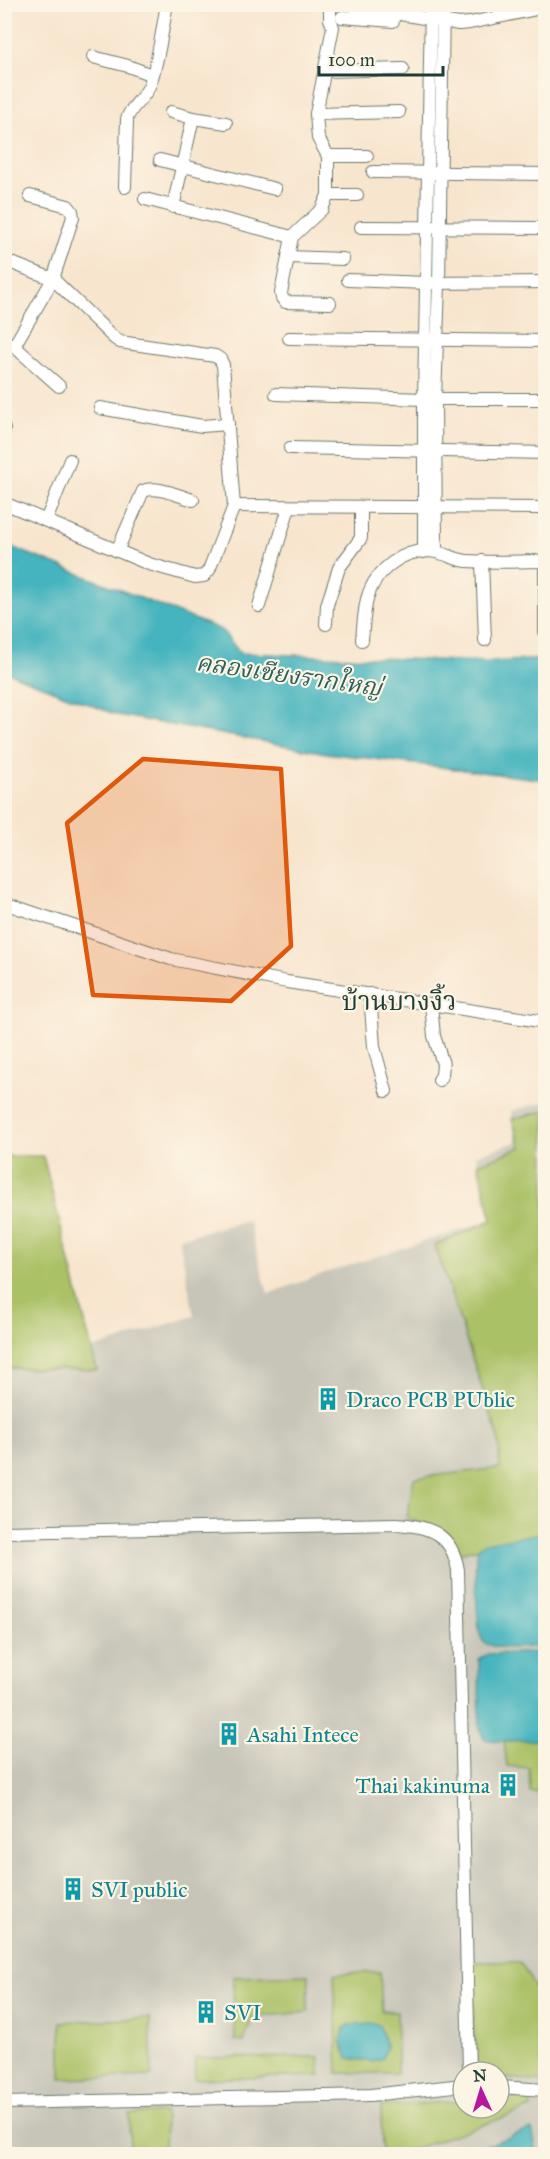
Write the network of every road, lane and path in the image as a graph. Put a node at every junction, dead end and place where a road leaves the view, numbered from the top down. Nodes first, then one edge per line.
1 (167, 4) edge
2 (330, 4) edge
3 (431, 4) edge
4 (442, 4) edge
5 (360, 6) edge
6 (546, 7) edge
7 (341, 13) edge
8 (436, 20) junction
9 (393, 21) dead end
10 (93, 57) dead end
11 (404, 69) dead end
12 (325, 71) junction
13 (153, 75) junction
14 (171, 112) dead end
15 (399, 112) dead end
16 (316, 114) junction
17 (193, 118) junction
18 (226, 123) dead end
19 (328, 156) junction
20 (368, 156) dead end
21 (160, 160) dead end
22 (183, 166) junction
23 (435, 171) junction
24 (373, 172) dead end
25 (546, 174) edge
26 (125, 187) dead end
27 (275, 189) dead end
28 (328, 195) junction
29 (357, 195) dead end
30 (30, 196) dead end
31 (145, 200) dead end
32 (173, 207) junction
33 (361, 227) dead end
34 (434, 227) junction
35 (546, 228) edge
36 (292, 237) junction
37 (288, 258) junction
38 (343, 259) dead end
39 (4, 260) edge
40 (348, 280) dead end
41 (546, 282) edge
42 (50, 283) junction
43 (433, 283) junction
44 (330, 303) dead end
45 (289, 338) dead end
46 (13, 341) edge
47 (431, 341) junction
48 (546, 341) edge
49 (59, 386) dead end
50 (276, 394) dead end
51 (430, 399) junction
52 (546, 399) edge
53 (100, 408) dead end
54 (228, 424) junction
55 (290, 448) dead end
56 (430, 452) junction
57 (546, 453) edge
58 (70, 460) dead end
59 (193, 500) dead end
60 (4, 503) edge
61 (234, 506) junction
62 (286, 507) junction
63 (430, 507) junction
64 (361, 508) junction
65 (546, 508) edge
66 (46, 521) junction
67 (117, 551) junction
68 (430, 552) junction
69 (482, 561) junction
70 (545, 561) edge
71 (259, 606) dead end
72 (326, 624) dead end
73 (545, 632) edge
74 (362, 640) dead end
75 (485, 640) dead end
76 (4, 903) edge
77 (370, 994) junction
78 (431, 1004) junction
79 (546, 1022) edge
80 (439, 1080) dead end
81 (386, 1091) dead end
82 (4, 1532) edge
83 (469, 2060) edge
84 (451, 2086) edge
85 (511, 2088) edge
86 (546, 2090) edge
87 (4, 2103) edge

1 - 13 street
2 - 7 street
3 - 8 street
4 - 8 street
5 - 7 street
5 - 8 street
6 - 8 street
7 - 9 street
7 - 12 street
8 - 23 street
10 - 13 street
11 - 12 street
12 - 16 street
13 - 26 street
14 - 17 street
15 - 16 street
16 - 19 street
17 - 18 street
17 - 22 street
19 - 20 street
19 - 28 street
21 - 22 street
22 - 27 street
22 - 32 street
23 - 24 street
23 - 25 street
23 - 34 street
28 - 29 street
28 - 36 street
30 - 42 street
31 - 32 street
32 - 36 street
33 - 34 street
34 - 35 street
34 - 43 street
36 - 37 street
37 - 38 street
37 - 44 street
39 - 42 street
40 - 43 street
41 - 43 street
42 - 46 street
42 - 54 street
43 - 47 street
45 - 47 street
46 - 49 street
47 - 48 street
47 - 51 street
50 - 51 street
51 - 52 street
51 - 56 street
53 - 54 street
54 - 61 street
55 - 56 street
56 - 57 street
56 - 63 street
58 - 66 street
59 - 67 street
60 - 66 street
61 - 62 street
61 - 67 street
62 - 64 street
62 - 71 street
63 - 64 street
63 - 65 street
63 - 68 street
64 - 72 street
66 - 67 street
68 - 69 street
68 - 74 street
69 - 70 street
69 - 75 street
70 - 73 street
76 - 77 street
77 - 78 street
77 - 81 street
78 - 79 street
78 - 80 street
82 - 83 street
84 - 87 street
85 - 86 street

